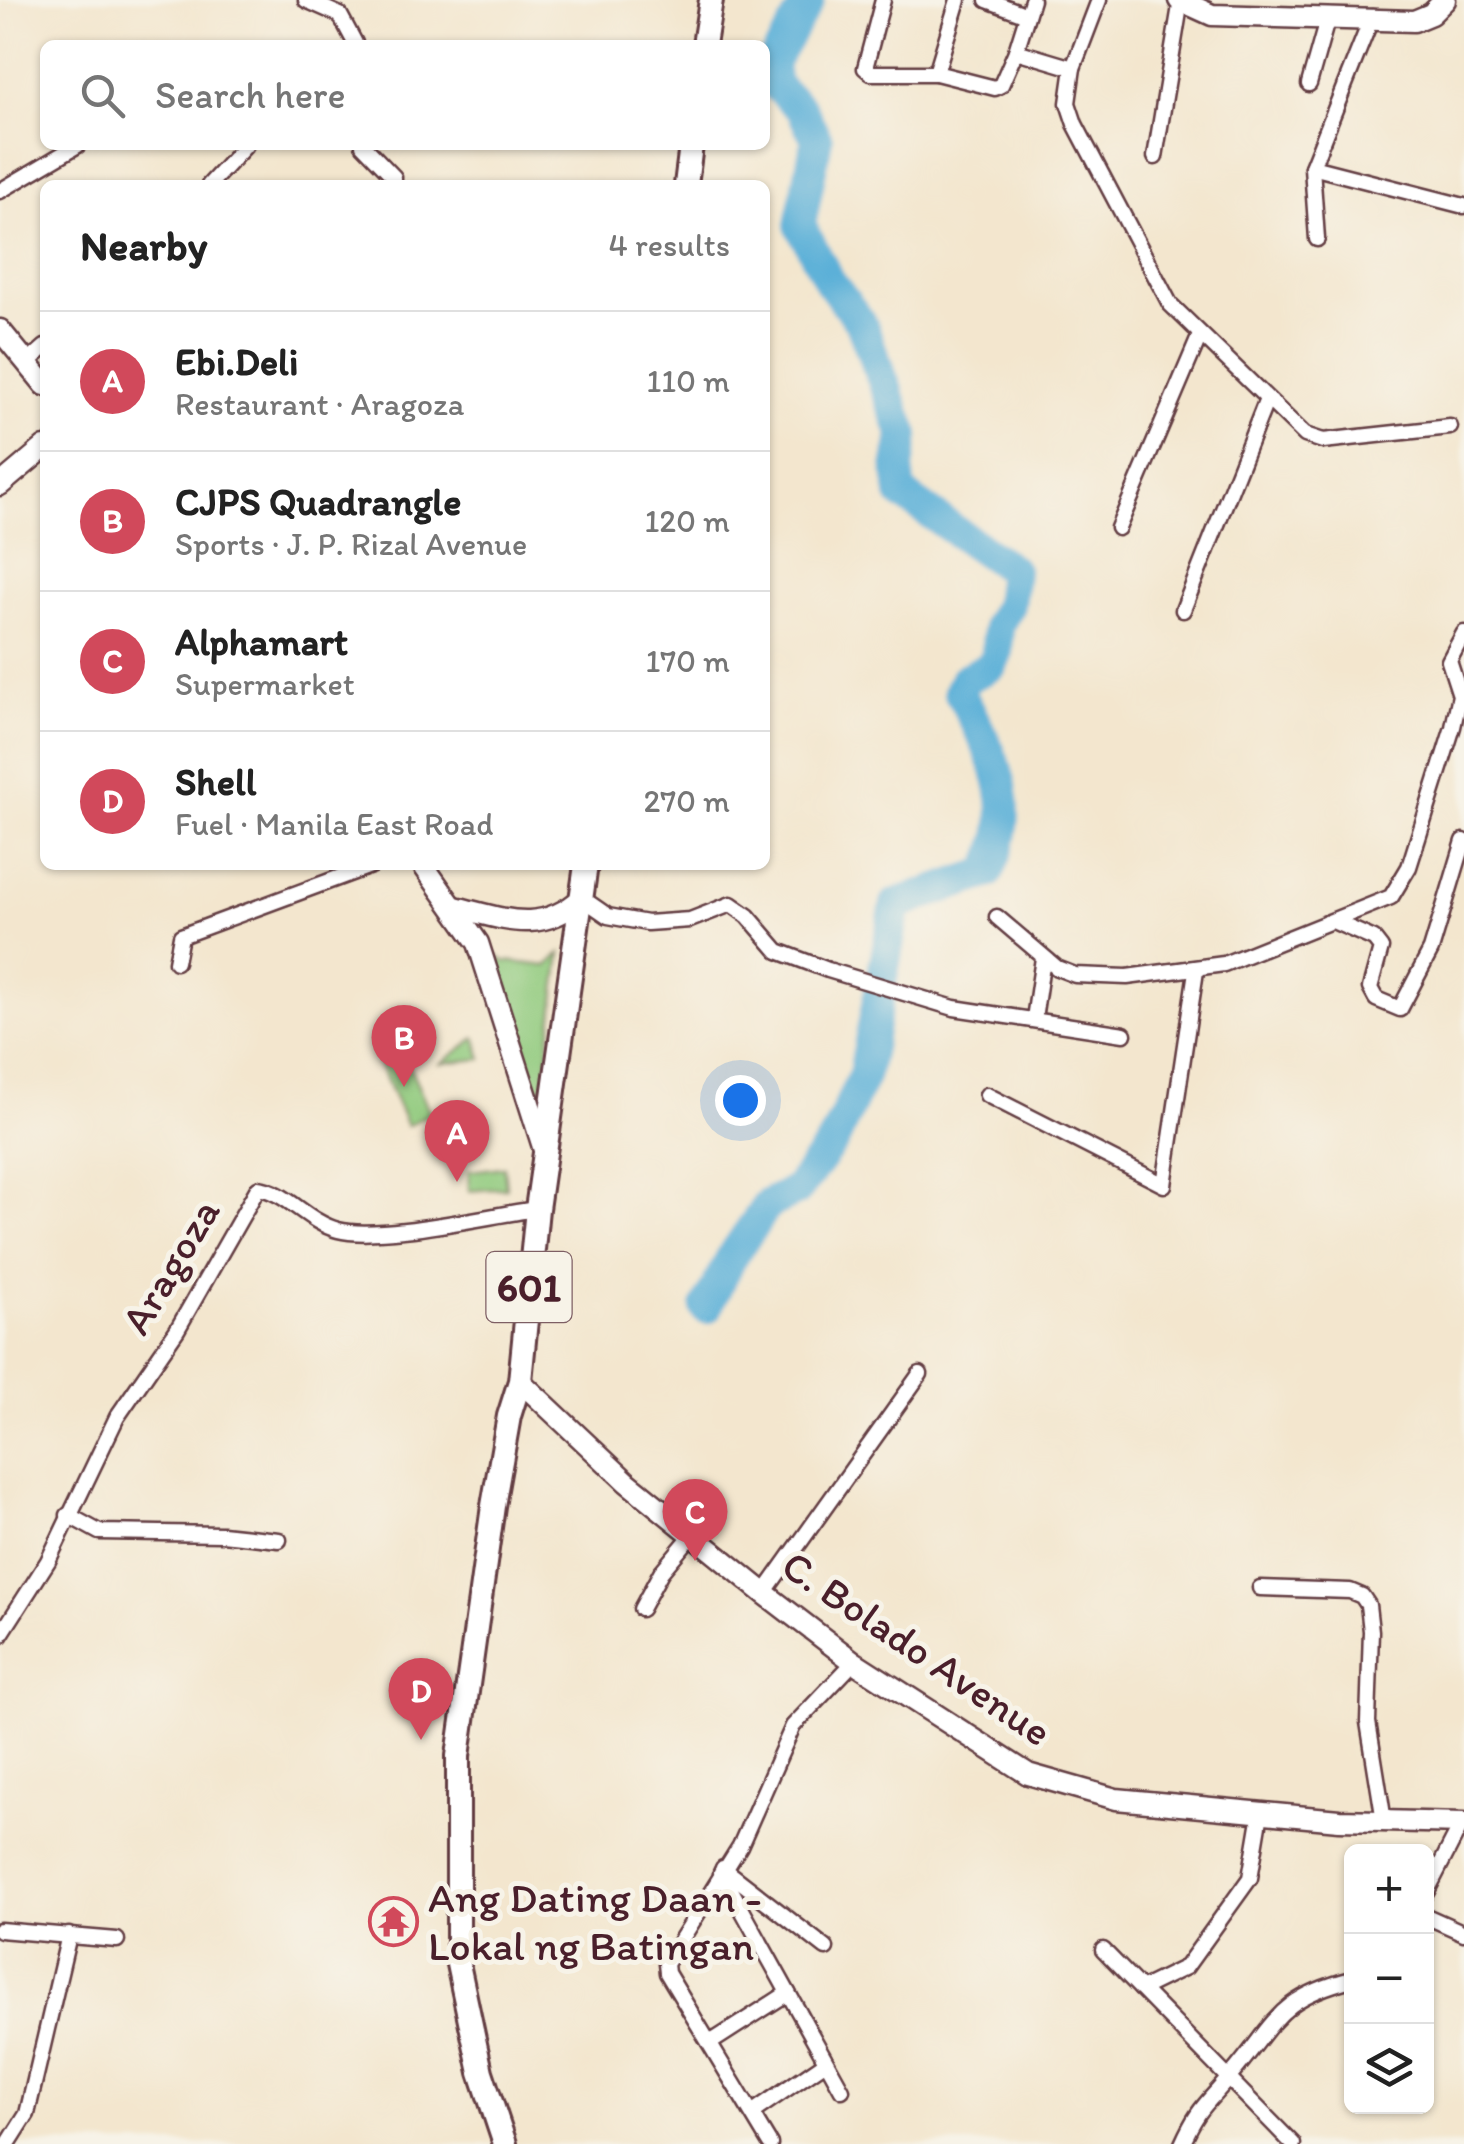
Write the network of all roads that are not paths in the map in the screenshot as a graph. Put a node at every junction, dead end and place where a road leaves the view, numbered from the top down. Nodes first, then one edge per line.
1 (306, 0) edge
2 (883, 0) edge
3 (958, 0) edge
4 (987, 0) edge
5 (1099, 0) edge
6 (1180, 0) edge
7 (1444, 0) edge
8 (705, 1) edge
9 (1029, 8) edge
10 (1300, 9) edge
11 (1328, 17) junction
12 (1372, 17) junction
13 (353, 40) edge
14 (704, 40) edge
15 (1016, 51) junction
16 (1073, 68) junction
17 (936, 72) junction
18 (1309, 84) dead end
19 (70, 150) edge
20 (241, 150) edge
21 (368, 150) edge
22 (690, 150) edge
23 (1156, 157) dead end
24 (1312, 167) junction
25 (214, 180) edge
26 (394, 180) edge
27 (687, 180) edge
28 (0, 191) edge
29 (1464, 206) edge
30 (1317, 240) dead end
31 (0, 330) edge
32 (1200, 335) junction
33 (40, 352) edge
34 (28, 363) junction
35 (40, 379) edge
36 (1268, 399) junction
37 (1450, 428) dead end
38 (40, 451) edge
39 (0, 484) edge
40 (1118, 528) dead end
41 (1183, 610) dead end
42 (1464, 633) edge
43 (1464, 841) edge
44 (359, 870) edge
45 (428, 870) edge
46 (585, 870) edge
47 (582, 898) junction
48 (455, 907) junction
49 (998, 917) dead end
50 (1333, 922) junction
51 (1043, 958) junction
52 (176, 962) dead end
53 (1196, 971) junction
54 (1034, 1020) junction
55 (1124, 1034) dead end
56 (986, 1094) dead end
57 (546, 1156) junction
58 (537, 1209) junction
59 (920, 1374) dead end
60 (520, 1380) junction
61 (68, 1514) junction
62 (692, 1534) junction
63 (278, 1540) dead end
64 (1260, 1588) dead end
65 (764, 1593) junction
66 (641, 1609) dead end
67 (0, 1636) edge
68 (854, 1662) junction
69 (1261, 1813) junction
70 (1384, 1821) junction
71 (1463, 1823) edge
72 (722, 1870) junction
73 (1434, 1878) edge
74 (1434, 1920) edge
75 (0, 1930) edge
76 (1464, 1933) edge
77 (69, 1935) junction
78 (117, 1940) dead end
79 (826, 1948) dead end
80 (1103, 1950) dead end
81 (1344, 1981) edge
82 (1141, 1989) junction
83 (788, 1993) junction
84 (710, 2043) junction
85 (826, 2062) junction
86 (1231, 2076) junction
87 (842, 2090) dead end
88 (753, 2112) junction
89 (8, 2144) edge
90 (504, 2144) edge
91 (770, 2144) edge
92 (1182, 2144) edge
93 (1293, 2144) edge

1 - 13 street
2 - 17 street
3 - 17 street
4 - 9 street
5 - 16 street
6 - 10 street
6 - 23 street
7 - 12 street
8 - 14 main road
9 - 15 street
10 - 11 street
11 - 12 street
11 - 18 street
12 - 24 street
15 - 16 street
15 - 17 street
16 - 32 street
19 - 28 street
20 - 25 street
21 - 26 street
22 - 27 main road
24 - 29 street
24 - 30 street
31 - 34 street
32 - 36 street
32 - 40 street
33 - 34 street
34 - 35 street
36 - 37 street
36 - 41 street
38 - 39 street
42 - 50 street
43 - 50 street
44 - 52 street
45 - 48 street, 601
46 - 47 main road
47 - 48 street
47 - 54 street
47 - 57 main road
48 - 57 street, 601
49 - 51 street
50 - 53 street
51 - 53 street
51 - 54 street
53 - 56 street
54 - 55 street
57 - 58 main road, 601
58 - 60 main road, 601
58 - 61 street, Aragoza
59 - 65 street
60 - 62 street, C. Bolado Avenue
60 - 90 main road, 601
61 - 63 street
61 - 67 street, Aragoza
62 - 65 street, C. Bolado Avenue
62 - 66 street
64 - 70 street
65 - 68 street, C. Bolado Avenue
68 - 69 street, C. Bolado Avenue
68 - 72 street
69 - 70 street, C. Bolado Avenue
69 - 82 street
70 - 71 street, C. Bolado Avenue
71 - 73 street
72 - 79 street
72 - 83 street
72 - 84 street
74 - 76 street
75 - 77 street
77 - 78 street
77 - 89 street
80 - 82 street
81 - 86 street
82 - 86 street
83 - 84 street
83 - 85 street
84 - 88 street
85 - 87 street
85 - 88 street
86 - 92 street
86 - 93 street
88 - 91 street

